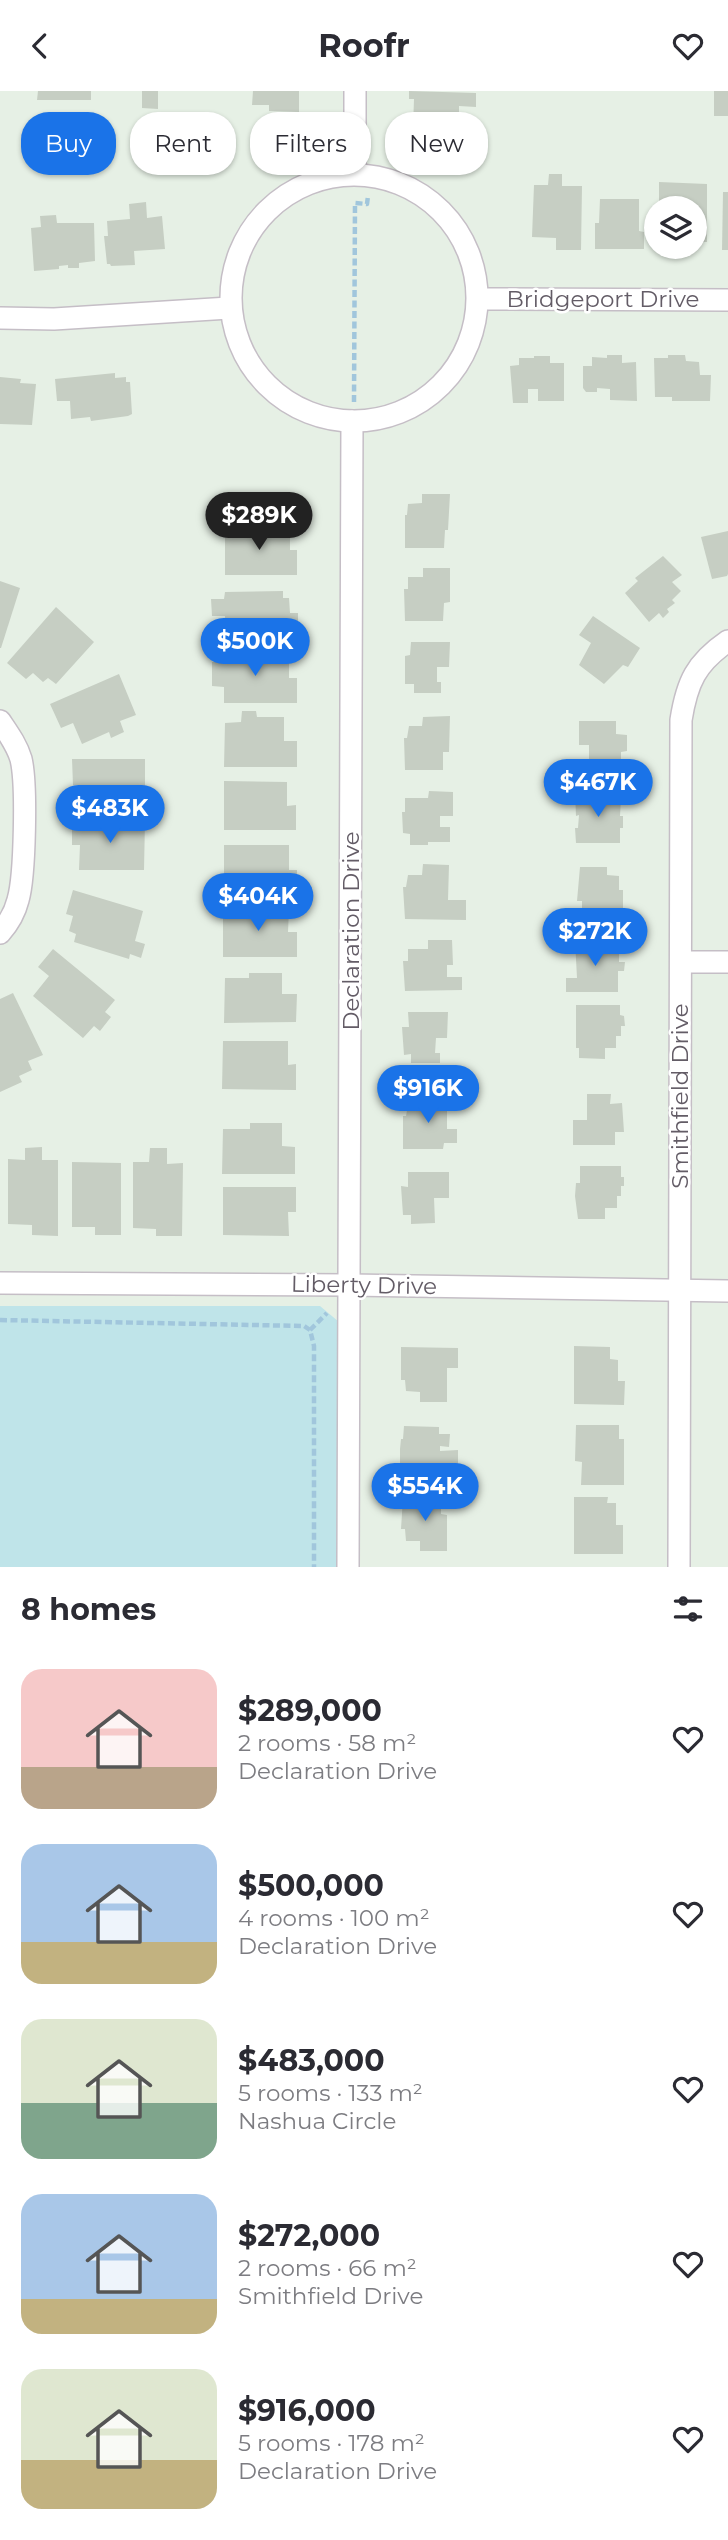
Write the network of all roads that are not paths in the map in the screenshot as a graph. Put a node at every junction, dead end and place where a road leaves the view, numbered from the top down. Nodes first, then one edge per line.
1 (355, 91) edge
2 (355, 112) edge
3 (346, 175) edge
4 (366, 175) edge
5 (479, 299) junction
6 (728, 300) edge
7 (229, 308) junction
8 (0, 318) edge
9 (350, 411) junction
10 (728, 641) edge
11 (0, 722) edge
12 (0, 933) edge
13 (681, 962) junction
14 (728, 962) edge
15 (0, 1283) edge
16 (350, 1285) junction
17 (679, 1291) junction
18 (728, 1291) edge
19 (348, 1567) edge
20 (679, 1567) edge

1 - 2 street
3 - 7 street
4 - 5 street
5 - 6 street, Bridgeport Drive
5 - 9 street
7 - 8 street
7 - 9 street
9 - 16 street, Declaration Drive
10 - 13 street, Smithfield Drive
11 - 12 street
13 - 14 street
13 - 17 street, Smithfield Drive
15 - 16 street, Liberty Drive
16 - 17 street, Liberty Drive
16 - 19 street, Declaration Drive
17 - 18 street, Liberty Drive
17 - 20 street, Smithfield Drive

